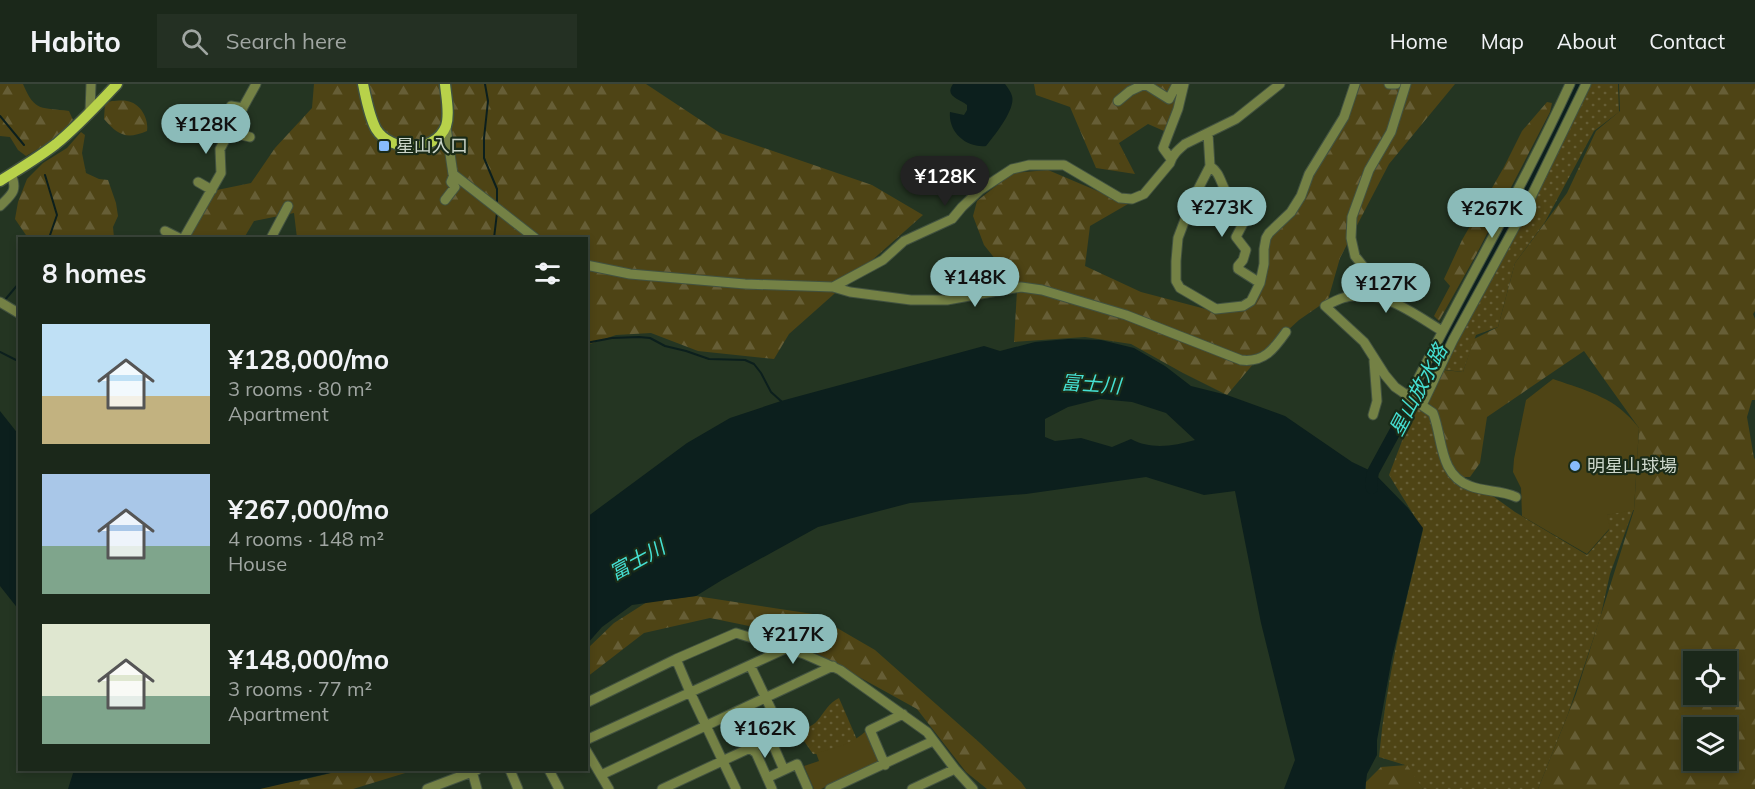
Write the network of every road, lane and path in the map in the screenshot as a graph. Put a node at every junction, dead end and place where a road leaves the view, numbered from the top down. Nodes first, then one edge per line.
1 (91, 84) edge
2 (117, 84) edge
3 (256, 84) edge
4 (363, 84) edge
5 (445, 84) edge
6 (1177, 84) edge
7 (1184, 84) edge
8 (1280, 84) edge
9 (1355, 84) edge
10 (1389, 84) edge
11 (1396, 84) edge
12 (1406, 84) edge
13 (1570, 84) edge
14 (1586, 84) edge
15 (1118, 101) dead end
16 (231, 106) dead end
17 (243, 108) junction
18 (90, 112) junction
19 (231, 127) junction
20 (446, 127) junction
21 (1208, 133) junction
22 (250, 137) dead end
23 (1171, 159) junction
24 (1210, 166) junction
25 (11, 174) junction
26 (454, 175) junction
27 (0, 181) edge
28 (198, 182) dead end
29 (212, 190) junction
30 (1517, 191) junction
31 (1530, 199) junction
32 (445, 200) dead end
33 (0, 206) edge
34 (288, 206) dead end
35 (165, 231) dead end
36 (177, 237) edge
37 (185, 237) edge
38 (272, 237) edge
39 (534, 237) edge
40 (588, 266) edge
41 (1260, 283) junction
42 (833, 287) junction
43 (1385, 300) junction
44 (3, 304) edge
45 (18, 313) edge
46 (1442, 331) junction
47 (1286, 332) dead end
48 (1374, 358) junction
49 (1408, 397) junction
50 (1422, 405) junction
51 (1372, 415) dead end
52 (1516, 497) dead end
53 (785, 649) junction
54 (676, 659) junction
55 (750, 665) junction
56 (833, 666) junction
57 (690, 692) junction
58 (766, 698) junction
59 (588, 702) edge
60 (903, 714) junction
61 (706, 725) junction
62 (770, 738) junction
63 (588, 739) edge
64 (933, 741) junction
65 (752, 750) junction
66 (588, 753) edge
67 (723, 760) junction
68 (885, 765) junction
69 (955, 769) junction
70 (784, 770) junction
71 (472, 771) edge
72 (475, 771) edge
73 (510, 771) edge
74 (550, 771) edge
75 (601, 775) junction
76 (767, 778) junction
77 (427, 789) edge
78 (477, 789) edge
79 (519, 789) edge
80 (559, 789) edge
81 (609, 789) edge
82 (662, 789) edge
83 (736, 789) edge
84 (772, 789) edge
85 (808, 789) edge
86 (830, 789) edge
87 (912, 789) edge
88 (973, 789) edge

1 - 18 street
2 - 18 main road
3 - 17 street
4 - 20 main road
5 - 20 main road
6 - 15 street
7 - 23 street
8 - 21 street
9 - 41 street
10 - 11 street
12 - 43 street
13 - 30 street
14 - 31 street
16 - 17 street
17 - 19 street
18 - 25 main road
19 - 22 street
19 - 29 street
20 - 26 street
21 - 23 street
21 - 24 street
23 - 42 street
24 - 41 street
24 - 41 street
25 - 27 main road
25 - 33 street
26 - 32 street
26 - 39 street
28 - 29 street
29 - 37 street
30 - 31 street
30 - 46 street
31 - 50 street
34 - 38 street
35 - 36 street
40 - 42 street
42 - 47 street
43 - 46 street
43 - 48 street
44 - 45 street
46 - 49 street
48 - 49 street
48 - 51 street
49 - 50 street
50 - 52 street
53 - 54 street
53 - 55 street
53 - 56 street
54 - 57 street
54 - 59 street
55 - 57 street
55 - 58 street
56 - 58 street
56 - 60 street
57 - 61 street
57 - 63 street
58 - 61 street
58 - 62 street
60 - 64 street
60 - 68 street
61 - 67 street
61 - 75 street
62 - 65 street
62 - 70 street
64 - 68 street
64 - 69 street
65 - 67 street
65 - 76 street
66 - 75 street
67 - 82 street
67 - 83 street
68 - 86 street
69 - 87 street
69 - 88 street
70 - 76 street
70 - 85 street
71 - 77 street
72 - 78 street
73 - 79 street
74 - 80 street
75 - 81 street
76 - 84 street

